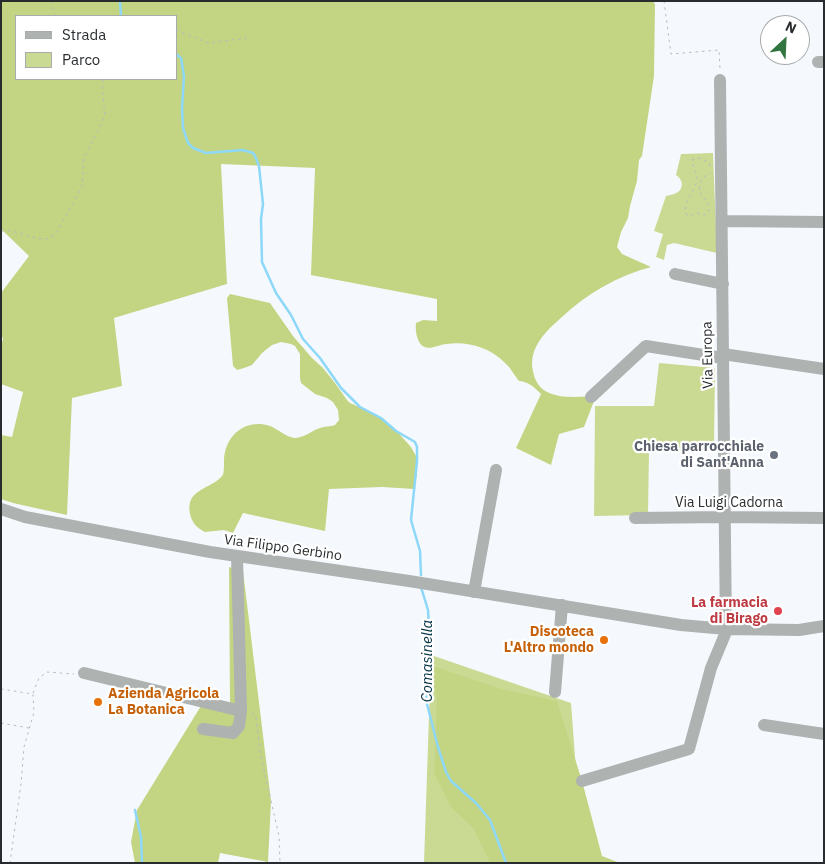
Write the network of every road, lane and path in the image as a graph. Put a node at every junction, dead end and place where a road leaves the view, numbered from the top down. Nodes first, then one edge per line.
1 (51, 1) edge
2 (664, 1) edge
3 (55, 15) edge
4 (178, 31) edge
5 (247, 38) dead end
6 (103, 80) edge
7 (720, 80) joint
8 (721, 171) junction
9 (722, 222) junction
10 (824, 222) edge
11 (1, 231) edge
12 (675, 274) dead end
13 (722, 284) junction
14 (723, 356) junction
15 (824, 368) edge
16 (591, 396) dead end
17 (496, 470) dead end
18 (1, 509) edge
19 (725, 517) junction
20 (635, 518) dead end
21 (824, 518) edge
22 (237, 556) junction
23 (474, 592) junction
24 (562, 605) junction
25 (824, 626) edge
26 (726, 629) junction
27 (84, 673) joint
28 (1, 689) edge
29 (555, 692) dead end
30 (33, 694) junction
31 (241, 711) junction
32 (1, 723) edge
33 (764, 725) dead end
34 (29, 728) junction
35 (203, 729) dead end
36 (824, 734) edge
37 (582, 781) dead end
38 (10, 863) edge
39 (280, 863) edge

1 - 3 path
2 - 7 path
4 - 5 path
6 - 11 path
7 - 8 street, Via Europa
8 - 8 path
8 - 9 street, Via Europa
9 - 10 street
9 - 13 street, Via Europa
12 - 13 street
13 - 14 street, Via Europa
14 - 15 street
14 - 16 street
14 - 19 street, Via Europa
17 - 23 street
18 - 22 street, Via Filippo Gerbino
19 - 20 street, Via Luigi Cadorna
19 - 21 street, Via Luigi Cadorna
19 - 26 street, Via Europa
22 - 23 street, Via Filippo Gerbino
22 - 31 street
23 - 24 street, Via Filippo Gerbino
24 - 26 street, Via Filippo Gerbino
24 - 29 street
25 - 26 street, Via Filippo Gerbino
26 - 37 street
27 - 30 path
27 - 31 street
28 - 30 path
30 - 34 path
31 - 35 street
31 - 39 path
32 - 34 path
33 - 36 street
34 - 38 path

